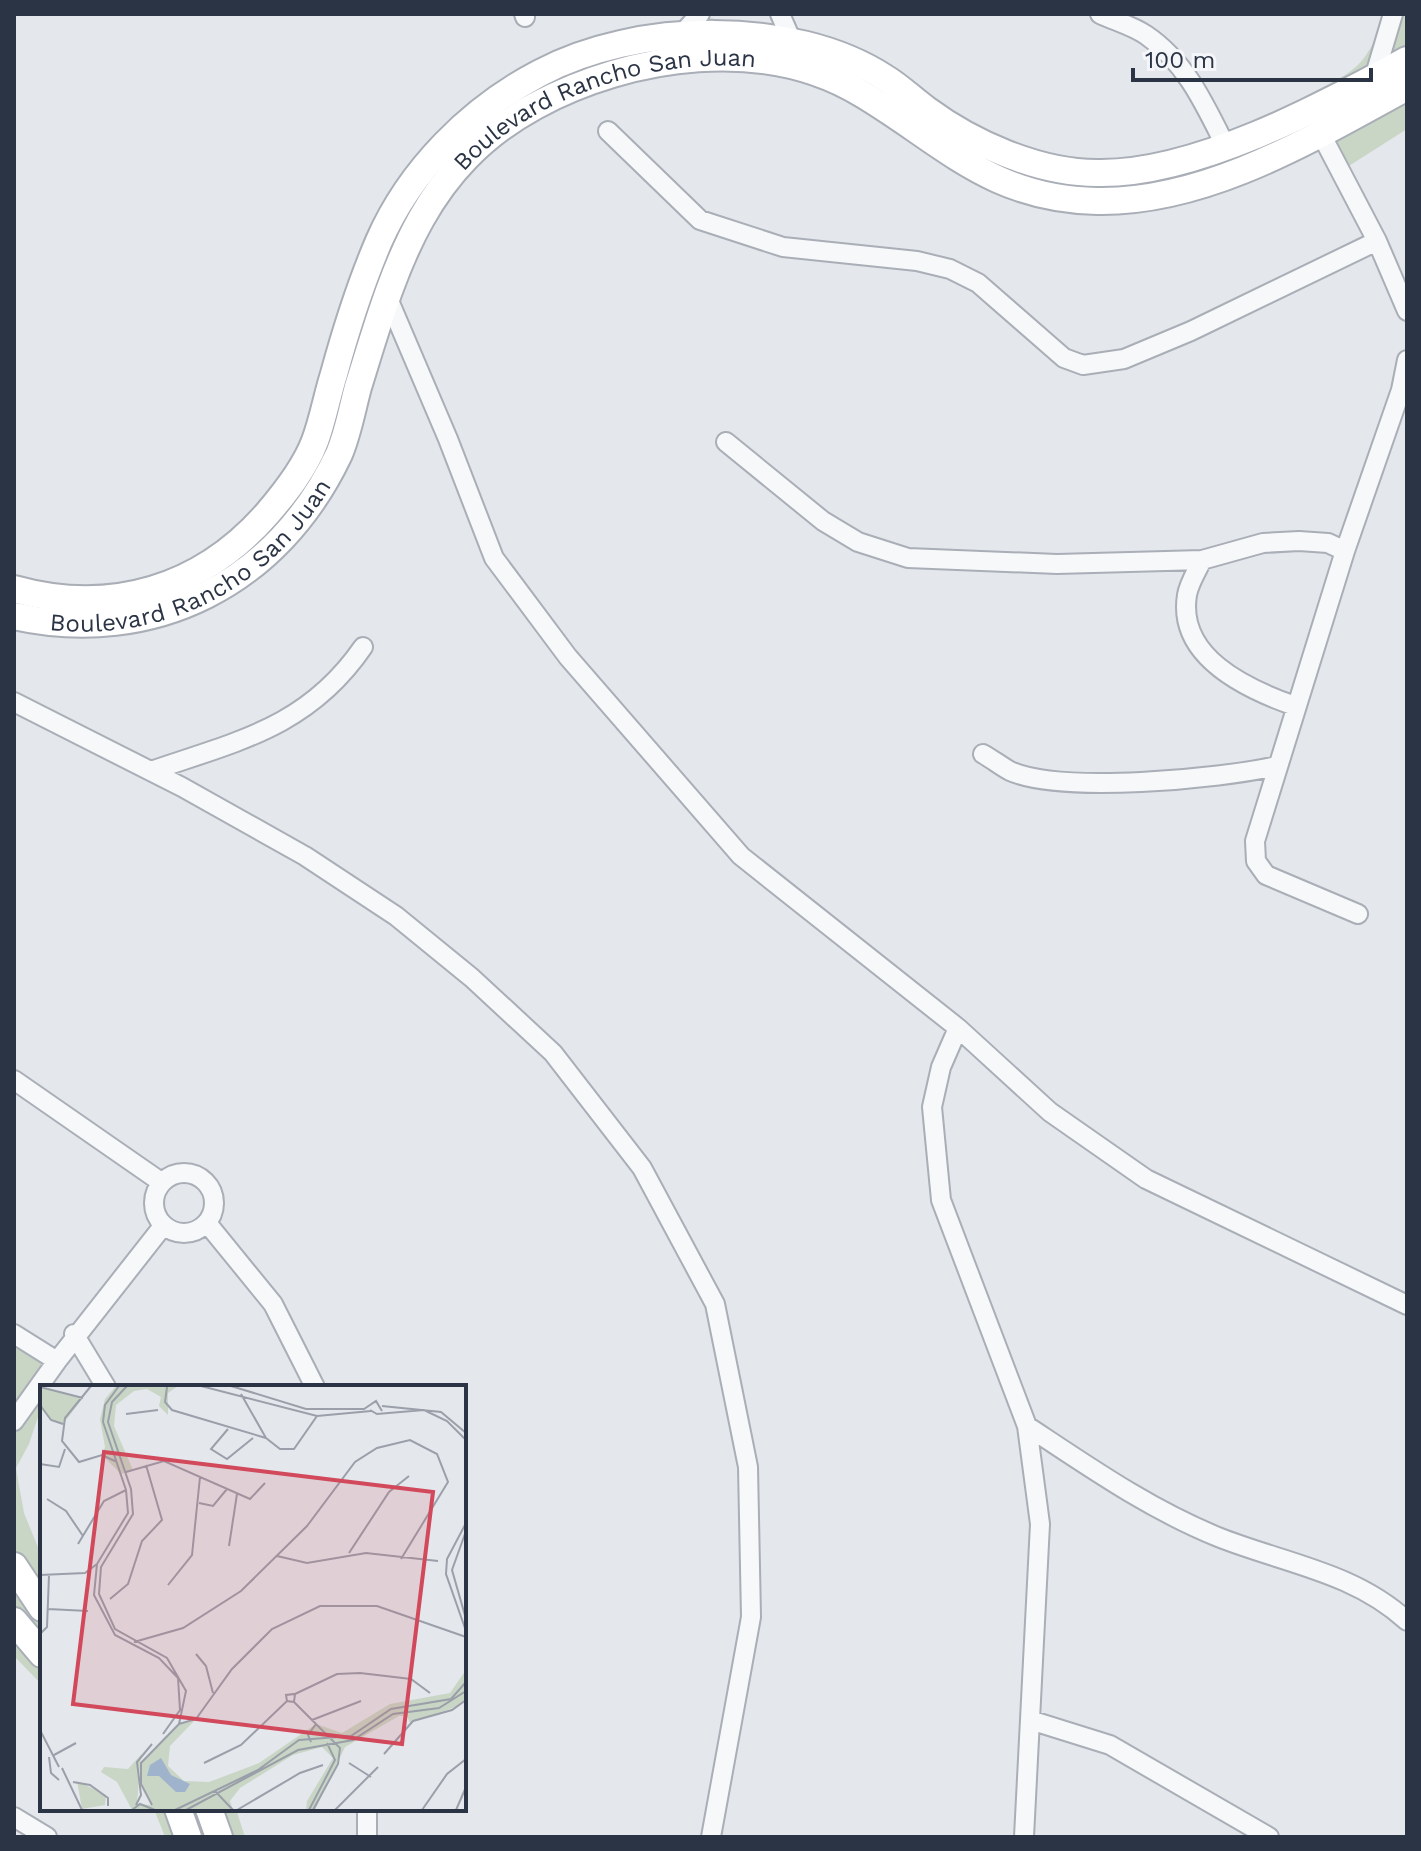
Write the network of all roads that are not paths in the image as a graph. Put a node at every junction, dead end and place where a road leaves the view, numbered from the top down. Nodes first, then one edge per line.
1 (700, 14) edge
2 (780, 14) edge
3 (1100, 14) edge
4 (1393, 14) edge
5 (681, 35) junction
6 (791, 39) junction
7 (1407, 60) edge
8 (1374, 78) junction
9 (1407, 87) edge
10 (608, 131) dead end
11 (1321, 134) junction
12 (1226, 147) junction
13 (1041, 164) junction
14 (1033, 192) junction
15 (1377, 241) junction
16 (387, 296) junction
17 (1407, 311) edge
18 (1407, 360) edge
19 (726, 442) dead end
20 (1345, 551) junction
21 (1202, 560) junction
22 (14, 589) edge
23 (14, 616) edge
24 (363, 647) dead end
25 (14, 702) edge
26 (1295, 706) junction
27 (983, 754) dead end
28 (1276, 766) junction
29 (151, 771) junction
30 (1358, 914) dead end
31 (958, 1028) junction
32 (14, 1080) edge
33 (161, 1182) junction
34 (207, 1223) junction
35 (163, 1226) junction
36 (1407, 1305) edge
37 (14, 1334) edge
38 (74, 1334) junction
39 (57, 1361) junction
40 (105, 1385) edge
41 (314, 1385) edge
42 (14, 1421) edge
43 (1027, 1426) junction
44 (14, 1566) edge
45 (40, 1605) edge
46 (14, 1621) edge
47 (1407, 1621) edge
48 (40, 1652) edge
49 (1030, 1720) junction
50 (179, 1811) edge
51 (210, 1811) edge
52 (367, 1811) edge
53 (14, 1817) edge
54 (47, 1837) edge
55 (188, 1837) edge
56 (219, 1837) edge
57 (367, 1837) edge
58 (711, 1837) edge
59 (1024, 1837) edge
60 (1269, 1837) edge

1 - 5 street
2 - 6 street
3 - 12 street
4 - 8 street
5 - 6 street, Boulevard Rancho San Juan
5 - 22 street, Boulevard Rancho San Juan
6 - 13 street, Boulevard Rancho San Juan
7 - 8 street, Boulevard Rancho San Juan
8 - 12 street, Boulevard Rancho San Juan
9 - 11 street, Boulevard Rancho San Juan
10 - 15 street
11 - 14 street, Boulevard Rancho San Juan
11 - 15 street
12 - 13 street, Boulevard Rancho San Juan
13 - 14 street
14 - 16 street, Boulevard Rancho San Juan
15 - 17 street
16 - 23 street, Boulevard Rancho San Juan
16 - 31 street
18 - 20 street
19 - 21 street
20 - 21 street
20 - 26 street
21 - 26 street
24 - 29 street
25 - 29 street
26 - 28 street
27 - 28 street
28 - 30 street
29 - 58 street
31 - 36 street
31 - 43 street
32 - 33 street
33 - 34 street
33 - 35 street
34 - 35 street
34 - 41 street
35 - 38 street
37 - 39 street
38 - 39 street
38 - 40 street
39 - 42 street
43 - 47 street
43 - 49 street
44 - 45 street
46 - 48 street
49 - 59 street
49 - 60 street
50 - 55 street
51 - 56 street
52 - 57 street
53 - 54 street

